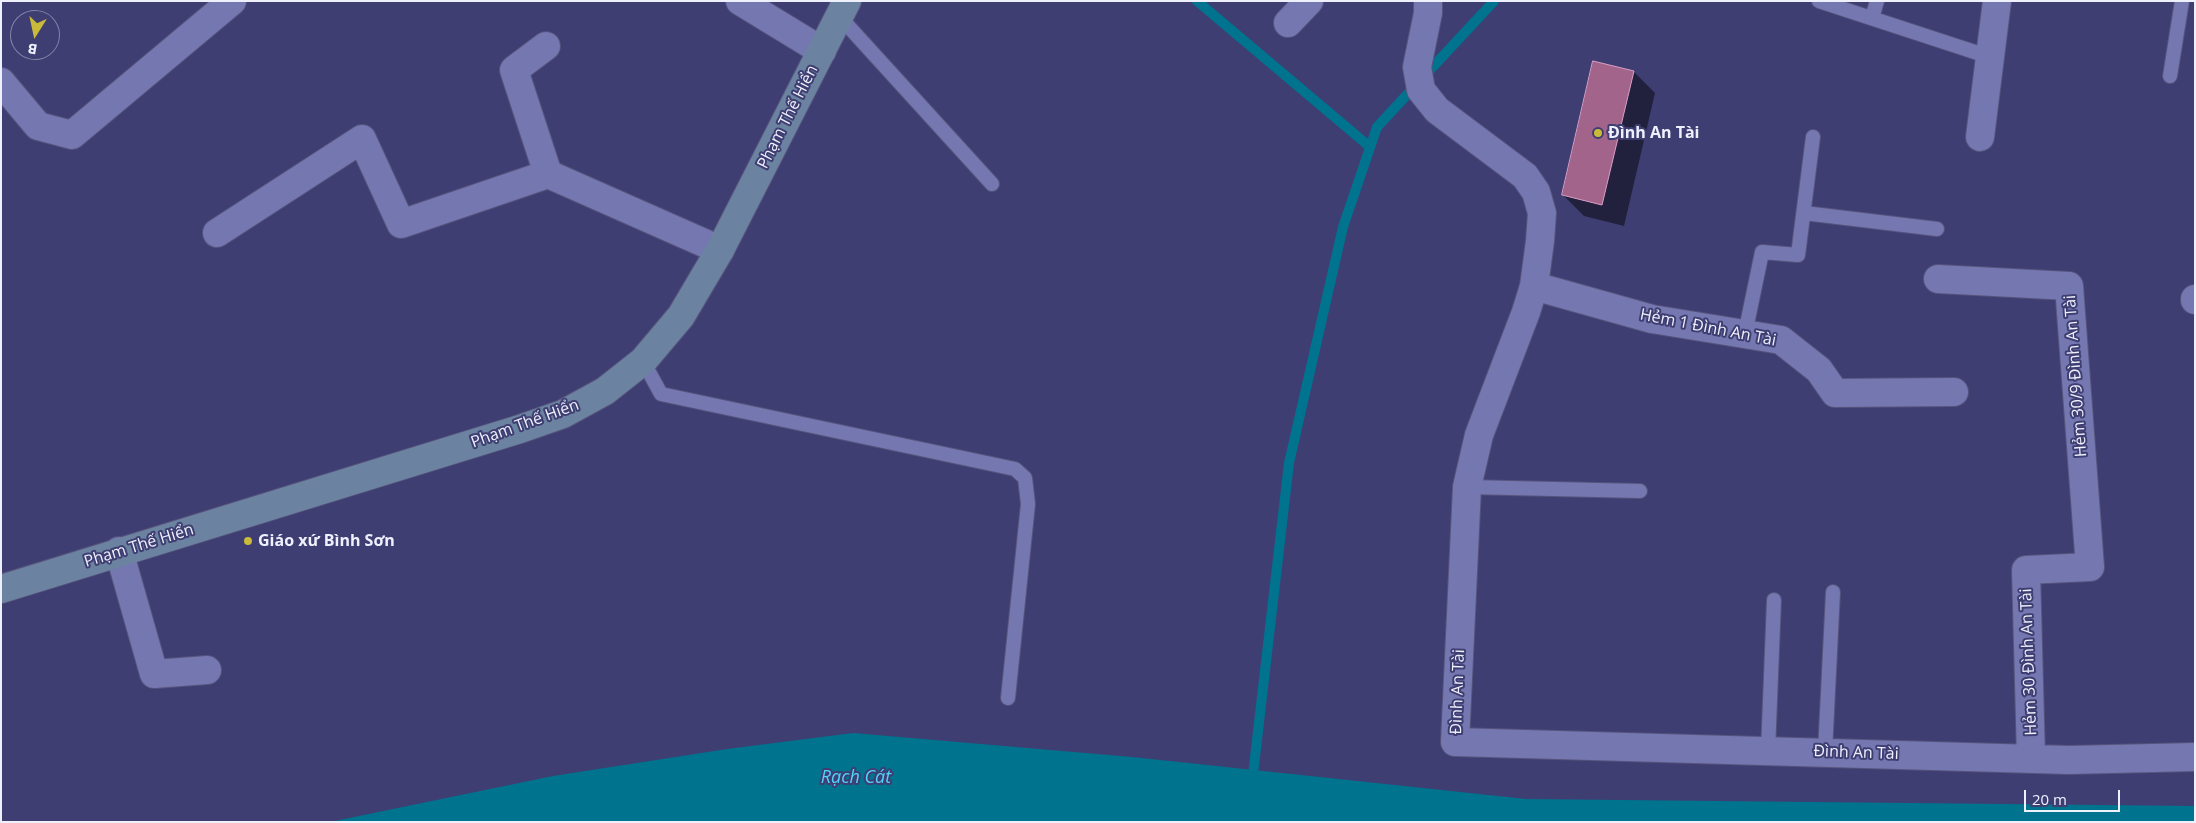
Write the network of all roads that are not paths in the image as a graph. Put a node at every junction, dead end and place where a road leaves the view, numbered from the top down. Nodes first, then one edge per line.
1 (232, 1) edge
2 (740, 1) edge
3 (1309, 1) edge
4 (1428, 1) edge
5 (1819, 1) edge
6 (1877, 1) edge
7 (1997, 1) edge
8 (2182, 1) edge
9 (843, 9) edge
10 (1872, 18) junction
11 (1288, 23) dead end
12 (546, 46) dead end
13 (822, 51) junction
14 (1990, 57) junction
15 (2170, 76) dead end
16 (1, 82) edge
17 (1813, 137) dead end
18 (1980, 138) dead end
19 (548, 174) junction
20 (992, 184) dead end
21 (1804, 213) junction
22 (1937, 229) dead end
23 (218, 233) dead end
24 (720, 250) junction
25 (1938, 279) dead end
26 (1534, 286) junction
27 (1745, 334) junction
28 (643, 361) junction
29 (1954, 392) dead end
30 (1467, 487) junction
31 (1640, 491) dead end
32 (119, 551) junction
33 (2090, 566) joint
34 (1, 589) edge
35 (1833, 592) dead end
36 (1774, 600) dead end
37 (207, 670) dead end
38 (1008, 698) dead end
39 (1768, 751) junction
40 (1825, 752) junction
41 (2195, 757) edge
42 (2031, 758) junction

1 - 16 street
2 - 13 street
3 - 11 street
4 - 26 street, Đình An Tài
5 - 10 lane
6 - 10 lane
7 - 14 street
8 - 15 lane
9 - 13 main road, Phạm Thế Hiển
9 - 20 lane
10 - 14 lane
12 - 19 street
13 - 24 main road, Phạm Thế Hiển
14 - 18 street
17 - 21 lane
19 - 23 street
19 - 24 street
21 - 22 lane
21 - 27 lane
24 - 28 main road, Phạm Thế Hiển
25 - 33 street, Hẻm 30/9 Đình An Tài
26 - 27 street, Hẻm 1 Đình An Tài
26 - 30 street, Đình An Tài
27 - 29 street, Hẻm 1 Đình An Tài
28 - 32 main road, Phạm Thế Hiển
28 - 38 lane
30 - 31 lane
30 - 39 street, Đình An Tài
32 - 34 main road, Phạm Thế Hiển
32 - 37 street
33 - 42 street, Hẻm 30 Đình An Tài
35 - 40 lane
36 - 39 lane
39 - 40 street, Đình An Tài
40 - 42 street, Đình An Tài
41 - 42 street, Đình An Tài

